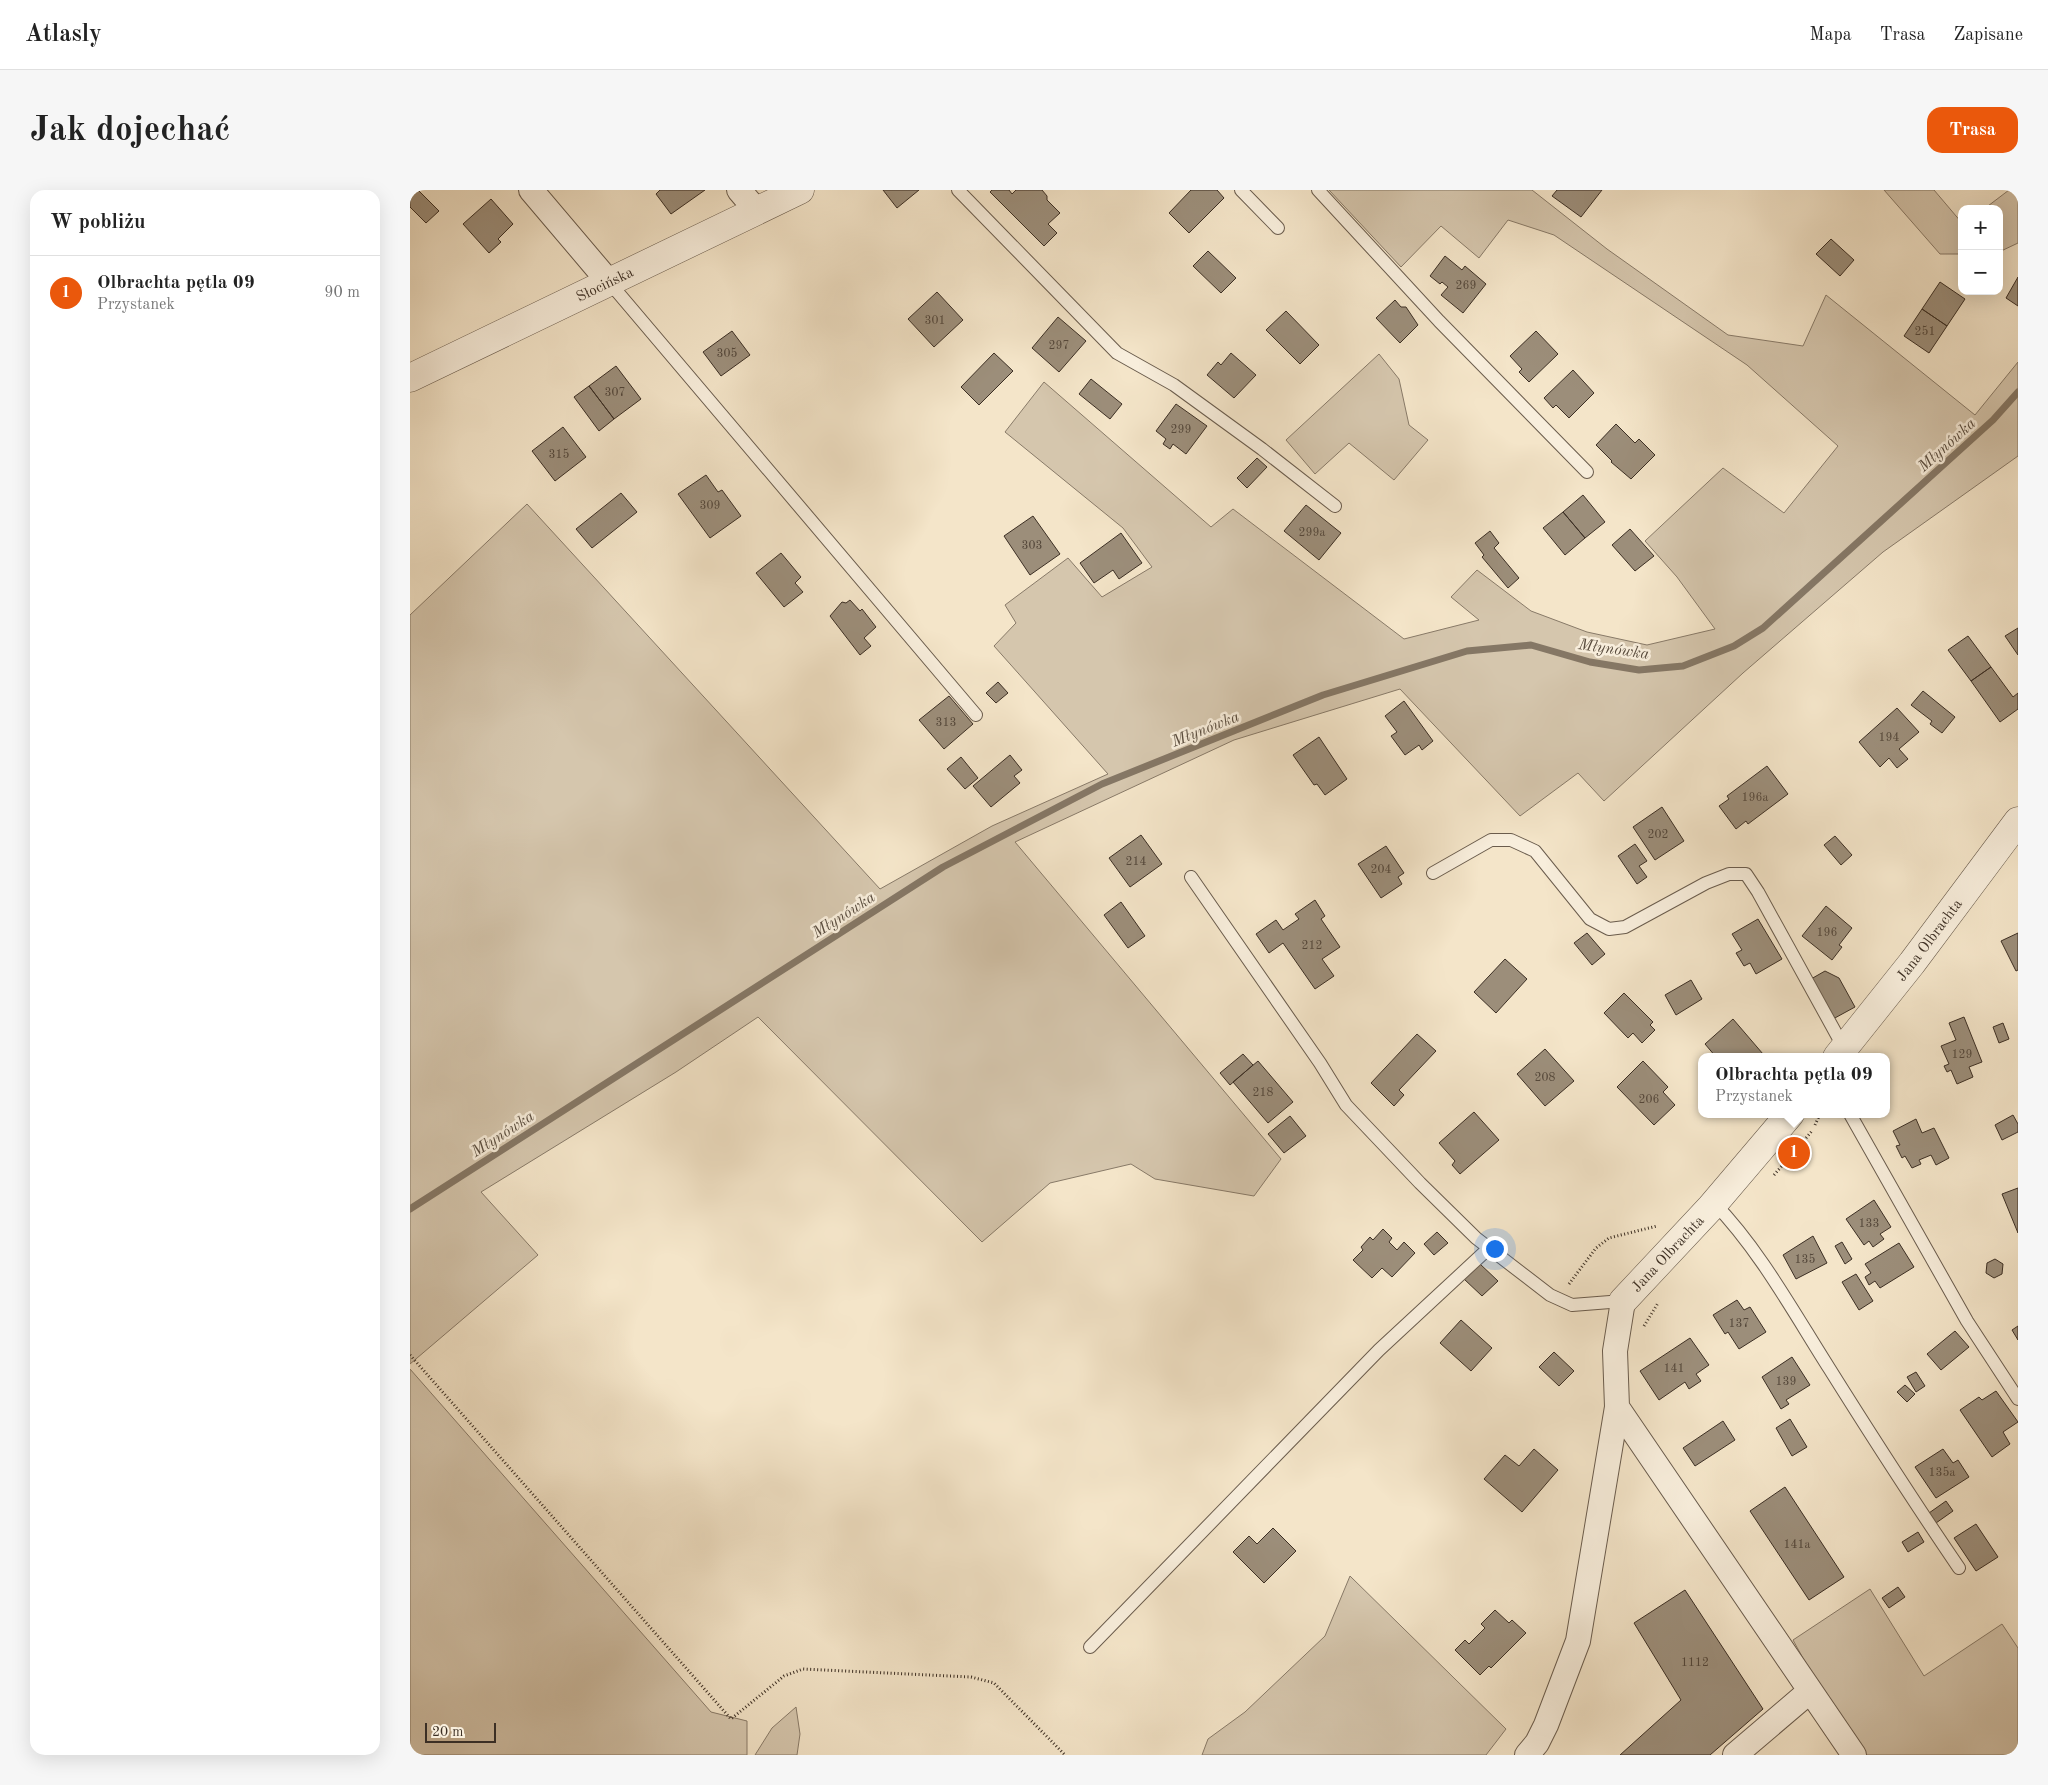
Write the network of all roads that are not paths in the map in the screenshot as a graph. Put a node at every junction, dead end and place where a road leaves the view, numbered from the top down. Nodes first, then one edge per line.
1 (531, 190) edge
2 (739, 190) edge
3 (800, 190) edge
4 (958, 190) edge
5 (1241, 190) edge
6 (1318, 190) edge
7 (756, 211) junction
8 (1278, 228) dead end
9 (608, 282) junction
10 (410, 378) edge
11 (1587, 472) dead end
12 (1335, 506) dead end
13 (976, 715) dead end
14 (2016, 827) edge
15 (1433, 873) dead end
16 (1191, 877) dead end
17 (1840, 1052) edge
18 (1787, 1118) edge
19 (1852, 1118) edge
20 (1714, 1203) junction
21 (1489, 1248) junction
22 (1624, 1301) junction
23 (2018, 1399) edge
24 (1617, 1407) junction
25 (1958, 1568) dead end
26 (1090, 1646) dead end
27 (1810, 1691) junction
28 (1527, 1755) edge
29 (1735, 1755) edge
30 (1854, 1755) edge

1 - 9 street
2 - 7 street
3 - 7 street, Słocińska
4 - 12 lane
5 - 8 lane
6 - 11 lane
7 - 9 street, Słocińska
9 - 10 street, Słocińska
9 - 13 lane
14 - 17 street, Jana Olbrachta
15 - 17 lane
16 - 21 lane
18 - 20 street, Jana Olbrachta
19 - 23 lane
20 - 22 street, Jana Olbrachta
20 - 25 lane
21 - 22 lane
21 - 26 lane
22 - 24 street
24 - 27 street
24 - 28 street
27 - 29 street
27 - 30 street

